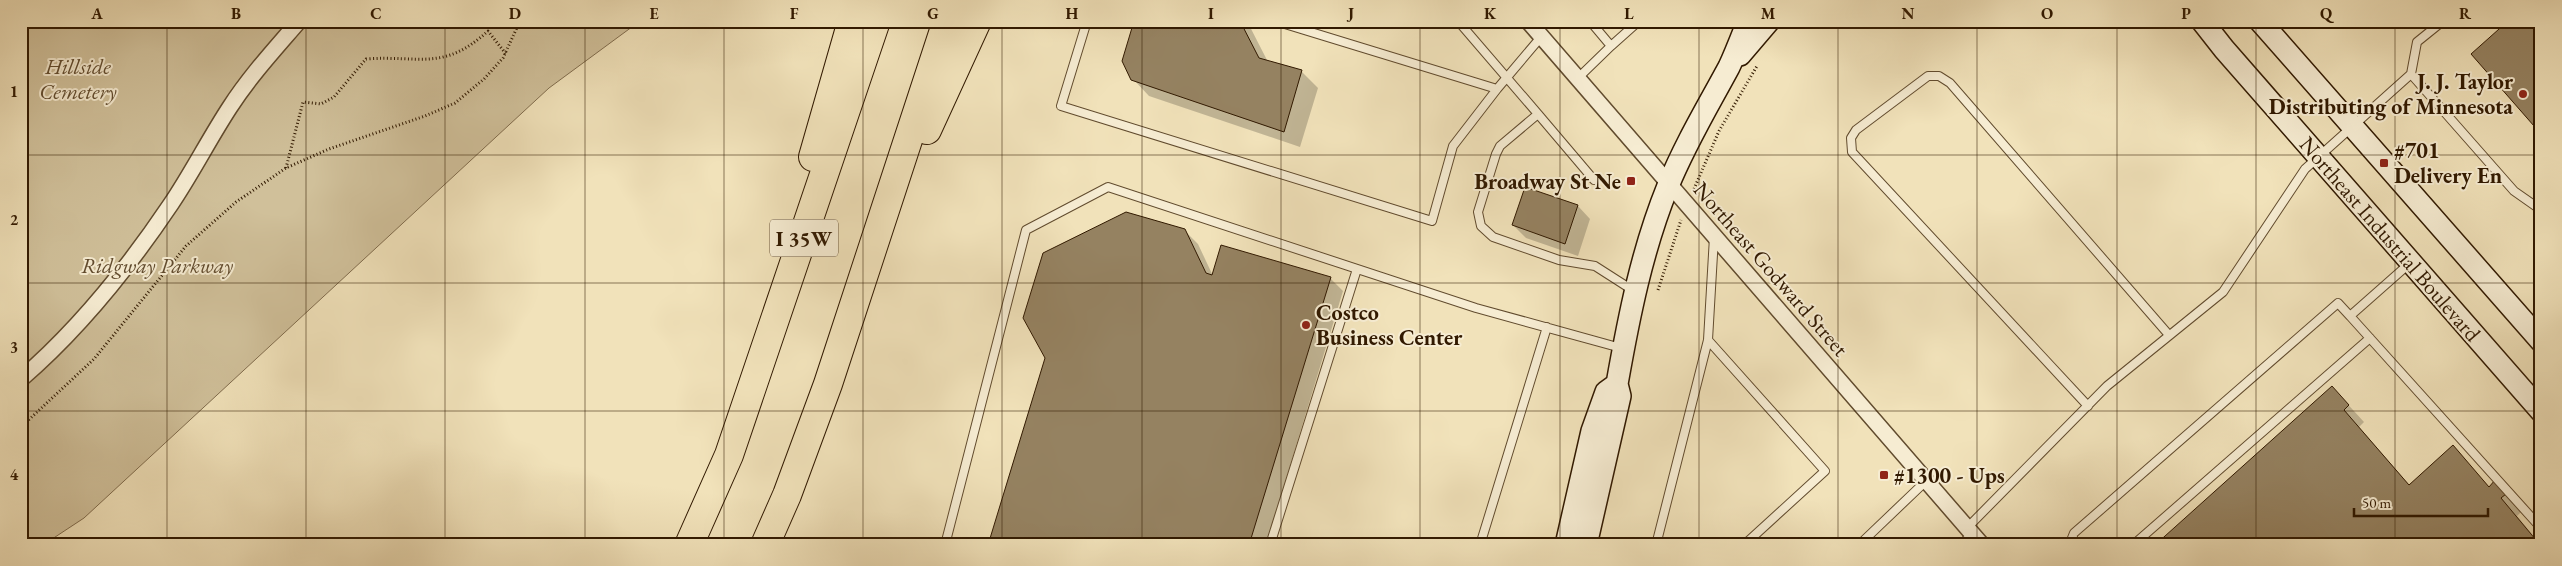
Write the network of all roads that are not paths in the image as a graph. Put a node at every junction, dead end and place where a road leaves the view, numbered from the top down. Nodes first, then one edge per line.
1 (298, 21) edge
2 (852, 21) edge
3 (876, 21) edge
4 (947, 21) edge
5 (977, 21) edge
6 (1087, 21) edge
7 (1275, 21) edge
8 (1458, 21) edge
9 (1528, 21) edge
10 (1590, 21) edge
11 (1639, 21) edge
12 (1748, 21) edge
13 (1769, 21) edge
14 (2202, 21) edge
15 (2260, 21) edge
16 (2443, 21) edge
17 (1541, 37) junction
18 (1612, 46) junction
19 (1729, 66) junction
20 (2411, 74) junction
21 (1507, 78) junction
22 (1577, 79) junction
23 (1497, 89) junction
24 (1538, 114) junction
25 (2352, 126) junction
26 (2318, 157) junction
27 (1594, 180) dead end
28 (1669, 183) junction
29 (2541, 210) edge
30 (1714, 237) junction
31 (876, 240) junction
32 (2410, 263) junction
33 (1357, 269) junction
34 (1634, 291) junction
35 (2350, 316) junction
36 (1547, 327) junction
37 (2169, 335) junction
38 (2370, 338) junction
39 (1708, 340) junction
40 (2541, 341) edge
41 (1623, 348) junction
42 (21, 379) edge
43 (1617, 384) junction
44 (2088, 406) junction
45 (2541, 411) edge
46 (729, 455) junction
47 (1926, 481) junction
48 (2541, 528) edge
49 (1974, 535) edge
50 (689, 545) edge
51 (765, 545) edge
52 (945, 545) edge
53 (1270, 545) edge
54 (1480, 545) edge
55 (1566, 545) edge
56 (1586, 545) edge
57 (1656, 545) edge
58 (1744, 545) edge
59 (1859, 545) edge
60 (1960, 545) edge
61 (2072, 545) edge
62 (2133, 545) edge

1 - 42 street
2 - 46 highway
3 - 46 highway, I 35W
4 - 31 highway, I 35W
5 - 31 highway
6 - 23 lane
7 - 23 lane
8 - 21 lane
9 - 17 street, Northeast Godward Street
10 - 18 lane
11 - 18 lane
12 - 19 street
13 - 19 street
14 - 26 street, Northeast Industrial Boulevard
15 - 25 street, Northeast Industrial Boulevard
16 - 20 lane
17 - 21 lane
17 - 22 street, Northeast Godward Street
18 - 22 lane
19 - 28 street
20 - 25 lane
20 - 29 lane
21 - 23 lane
21 - 24 lane
22 - 28 street, Northeast Godward Street
24 - 27 lane
24 - 34 lane
25 - 26 lane
25 - 40 street, Northeast Industrial Boulevard
26 - 32 street, Northeast Industrial Boulevard
26 - 37 lane
28 - 30 street, Northeast Godward Street
28 - 34 street
30 - 39 lane
30 - 47 street, Northeast Godward Street
31 - 51 highway, I 35W
32 - 35 lane
32 - 45 street, Northeast Industrial Boulevard
33 - 36 lane
33 - 52 lane
33 - 53 lane
34 - 41 street
35 - 38 lane
35 - 61 lane
36 - 41 lane
36 - 54 lane
37 - 44 lane
37 - 44 lane
38 - 48 lane
38 - 62 lane
39 - 57 lane
39 - 58 lane
41 - 43 street
43 - 55 street
43 - 56 street
44 - 49 lane
46 - 50 highway, I 35W
47 - 49 street, Northeast Godward Street
47 - 59 lane
49 - 60 lane

